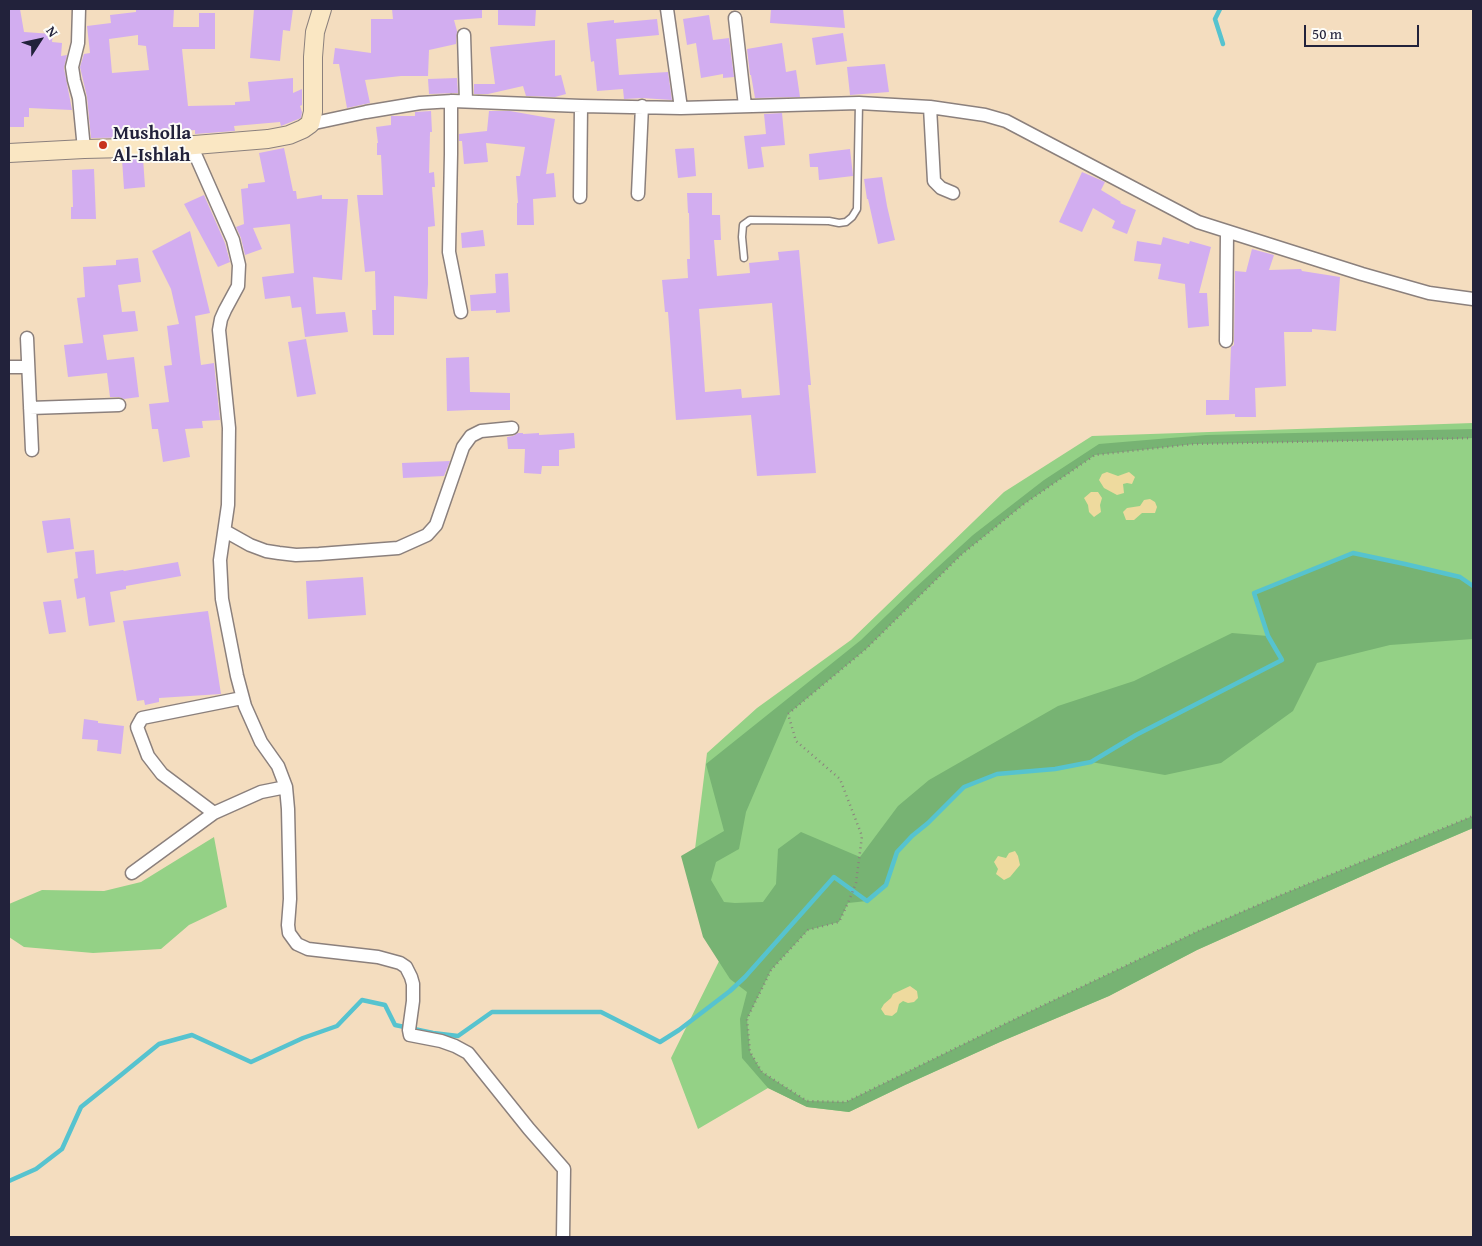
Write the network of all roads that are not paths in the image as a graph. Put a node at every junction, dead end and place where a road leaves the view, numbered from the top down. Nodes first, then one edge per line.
1 (79, 9) edge
2 (322, 9) edge
3 (667, 9) edge
4 (734, 18) dead end
5 (464, 36) dead end
6 (451, 101) junction
7 (466, 102) junction
8 (858, 103) junction
9 (581, 106) junction
10 (642, 106) junction
11 (745, 106) junction
12 (930, 107) junction
13 (682, 108) junction
14 (310, 124) junction
15 (191, 146) junction
16 (84, 149) junction
17 (9, 153) edge
18 (953, 193) dead end
19 (638, 194) dead end
20 (580, 198) dead end
21 (1227, 232) junction
22 (744, 258) dead end
23 (1473, 300) edge
24 (461, 312) dead end
25 (27, 338) dead end
26 (1226, 341) dead end
27 (9, 367) edge
28 (28, 367) junction
29 (120, 405) dead end
30 (30, 408) junction
31 (512, 428) dead end
32 (32, 450) dead end
33 (224, 531) junction
34 (242, 698) junction
35 (286, 787) junction
36 (214, 813) junction
37 (132, 873) dead end
38 (563, 1237) edge

1 - 16 street
2 - 14 street
3 - 13 street
4 - 11 street
5 - 7 street
6 - 7 street
6 - 14 street
6 - 24 street
7 - 9 street
8 - 11 street
8 - 12 street
8 - 22 lane
9 - 10 street
9 - 20 street
10 - 13 street
10 - 19 street
11 - 13 street
12 - 18 street
12 - 21 street
14 - 15 street
15 - 16 street
15 - 33 street
16 - 17 street
21 - 23 street
21 - 26 street
25 - 28 street
27 - 28 street
28 - 30 street
29 - 30 street
30 - 32 street
31 - 33 street
33 - 34 street
34 - 35 street
34 - 36 street
35 - 36 street
35 - 38 street
36 - 37 street

